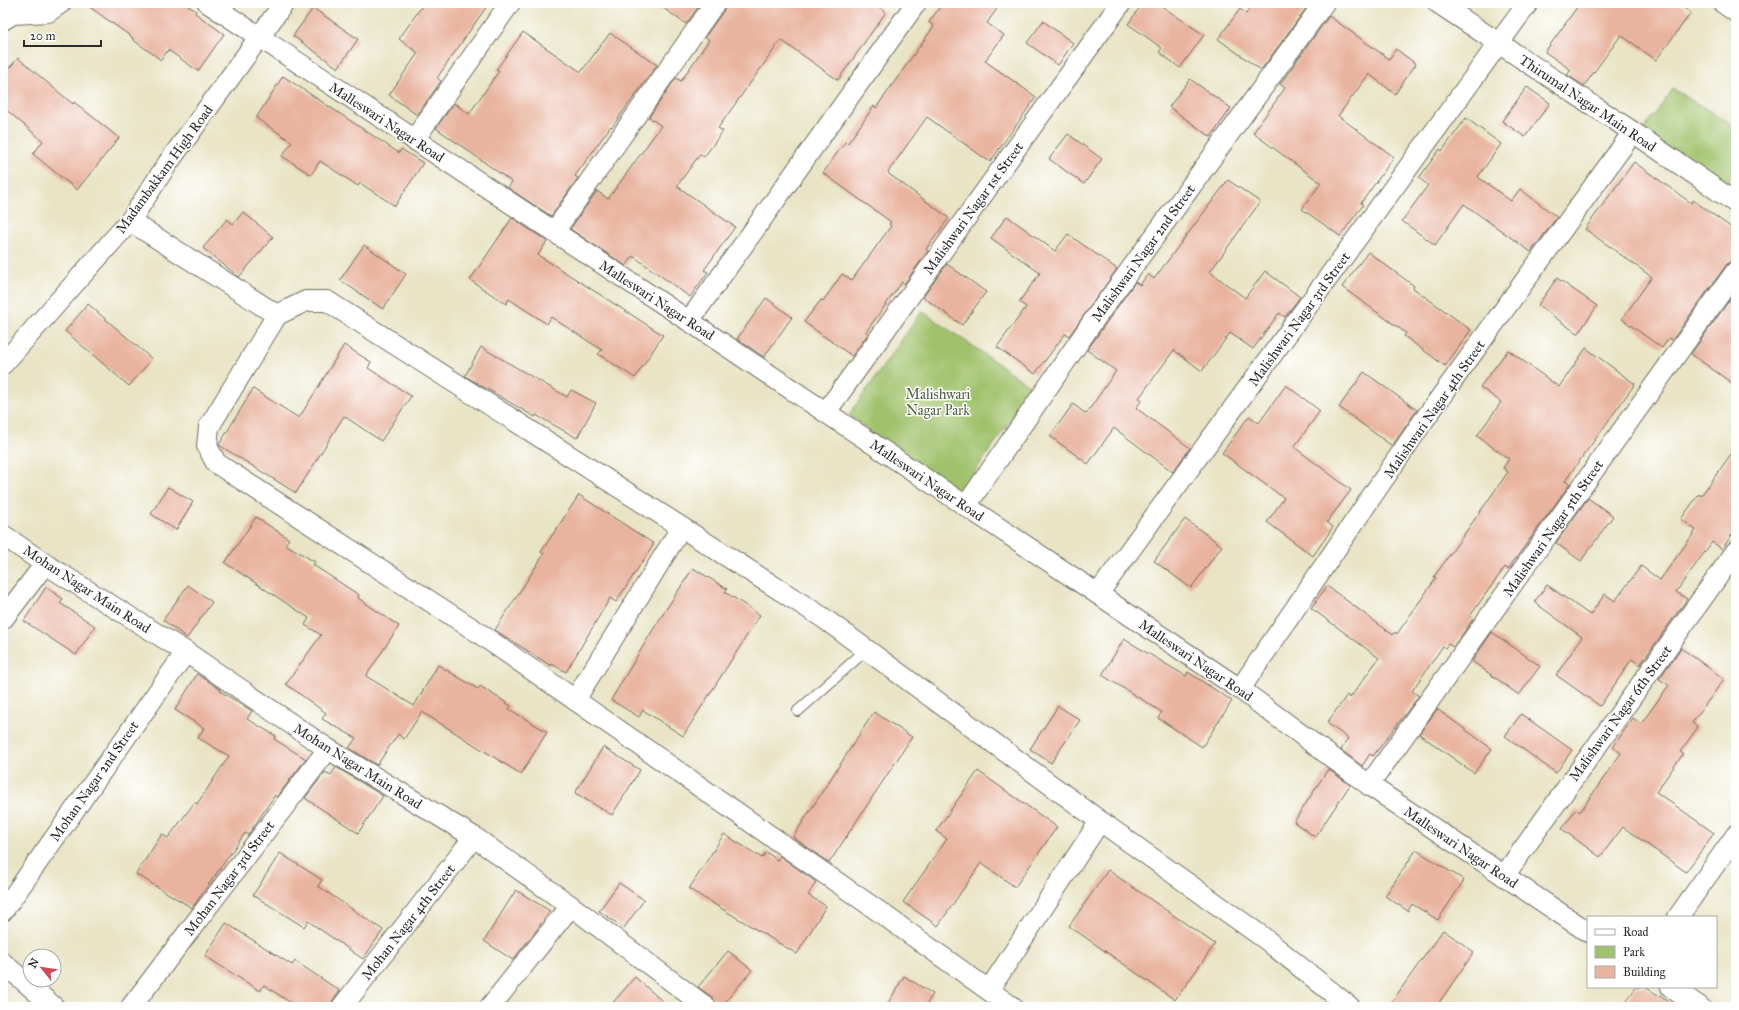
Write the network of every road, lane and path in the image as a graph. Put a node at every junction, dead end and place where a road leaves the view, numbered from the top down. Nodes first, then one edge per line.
1 (61, 3) edge
2 (208, 3) edge
3 (284, 3) edge
4 (510, 3) edge
5 (715, 3) edge
6 (916, 3) edge
7 (1121, 3) edge
8 (1324, 3) edge
9 (1438, 3) edge
10 (1528, 3) edge
11 (1723, 3) edge
12 (1736, 12) edge
13 (3, 20) edge
14 (259, 38) junction
15 (1499, 44) junction
16 (1633, 132) junction
17 (414, 140) junction
18 (1736, 203) edge
19 (130, 221) junction
20 (554, 232) junction
21 (1736, 271) edge
22 (277, 315) junction
23 (689, 321) junction
24 (3, 364) edge
25 (826, 412) junction
26 (966, 506) junction
27 (681, 528) junction
28 (3, 535) edge
29 (1736, 551) edge
30 (46, 564) junction
31 (1098, 594) junction
32 (3, 619) edge
33 (866, 650) junction
34 (186, 652) junction
35 (1240, 689) junction
36 (575, 700) junction
37 (798, 711) dead end
38 (328, 749) junction
39 (1369, 786) junction
40 (1100, 821) junction
41 (1736, 835) edge
42 (474, 837) junction
43 (1504, 876) junction
44 (571, 906) junction
45 (3, 911) edge
46 (1679, 916) edge
47 (1587, 931) edge
48 (3, 963) edge
49 (1672, 988) edge
50 (989, 990) junction
51 (54, 1007) edge
52 (131, 1007) edge
53 (342, 1007) edge
54 (490, 1007) edge
55 (706, 1007) edge
56 (1012, 1007) edge
57 (1350, 1007) edge
58 (1700, 1007) edge

1 - 13 street
2 - 14 street, Malleswari Nagar Road
3 - 14 street, Madambakkam High Road
4 - 17 street
5 - 20 street
6 - 23 street
7 - 25 street, Malishwari Nagar 1st Street
8 - 26 street, Malishwari Nagar 2nd Street
9 - 15 street, Thirumal Nagar Main Road
10 - 15 street, Malishwari Nagar 3rd Street
11 - 12 street
14 - 17 street, Malleswari Nagar Road
14 - 19 street, Madambakkam High Road
15 - 16 street, Thirumal Nagar Main Road
15 - 31 street, Malishwari Nagar 3rd Street
16 - 18 street, Thirumal Nagar Main Road
16 - 35 street, Malishwari Nagar 4th Street
17 - 20 street, Malleswari Nagar Road
19 - 22 street
19 - 24 street, Madambakkam High Road
20 - 23 street, Malleswari Nagar Road
21 - 39 street, Malishwari Nagar 5th Street
22 - 27 street
22 - 36 street
23 - 25 street, Malleswari Nagar Road
25 - 26 street, Malleswari Nagar Road
26 - 31 street, Malleswari Nagar Road
27 - 33 street
27 - 36 street
28 - 30 street, Mohan Nagar Main Road
29 - 43 street, Malishwari Nagar 6th Street
30 - 32 street
30 - 34 street, Mohan Nagar Main Road
31 - 35 street, Malleswari Nagar Road
33 - 37 lane
33 - 40 street
34 - 38 street, Mohan Nagar Main Road
34 - 45 street, Mohan Nagar 2nd Street
35 - 39 street, Malleswari Nagar Road
36 - 50 street
38 - 42 street, Mohan Nagar Main Road
38 - 52 street, Mohan Nagar 3rd Street
39 - 43 street, Malleswari Nagar Road
40 - 50 street
40 - 57 street
41 - 46 street
42 - 44 street, Mohan Nagar Main Road
42 - 53 street, Mohan Nagar 4th Street
43 - 47 street, Malleswari Nagar Road
44 - 54 street
44 - 55 street, Mohan Nagar Main Road
48 - 51 street
49 - 58 street
50 - 56 street

